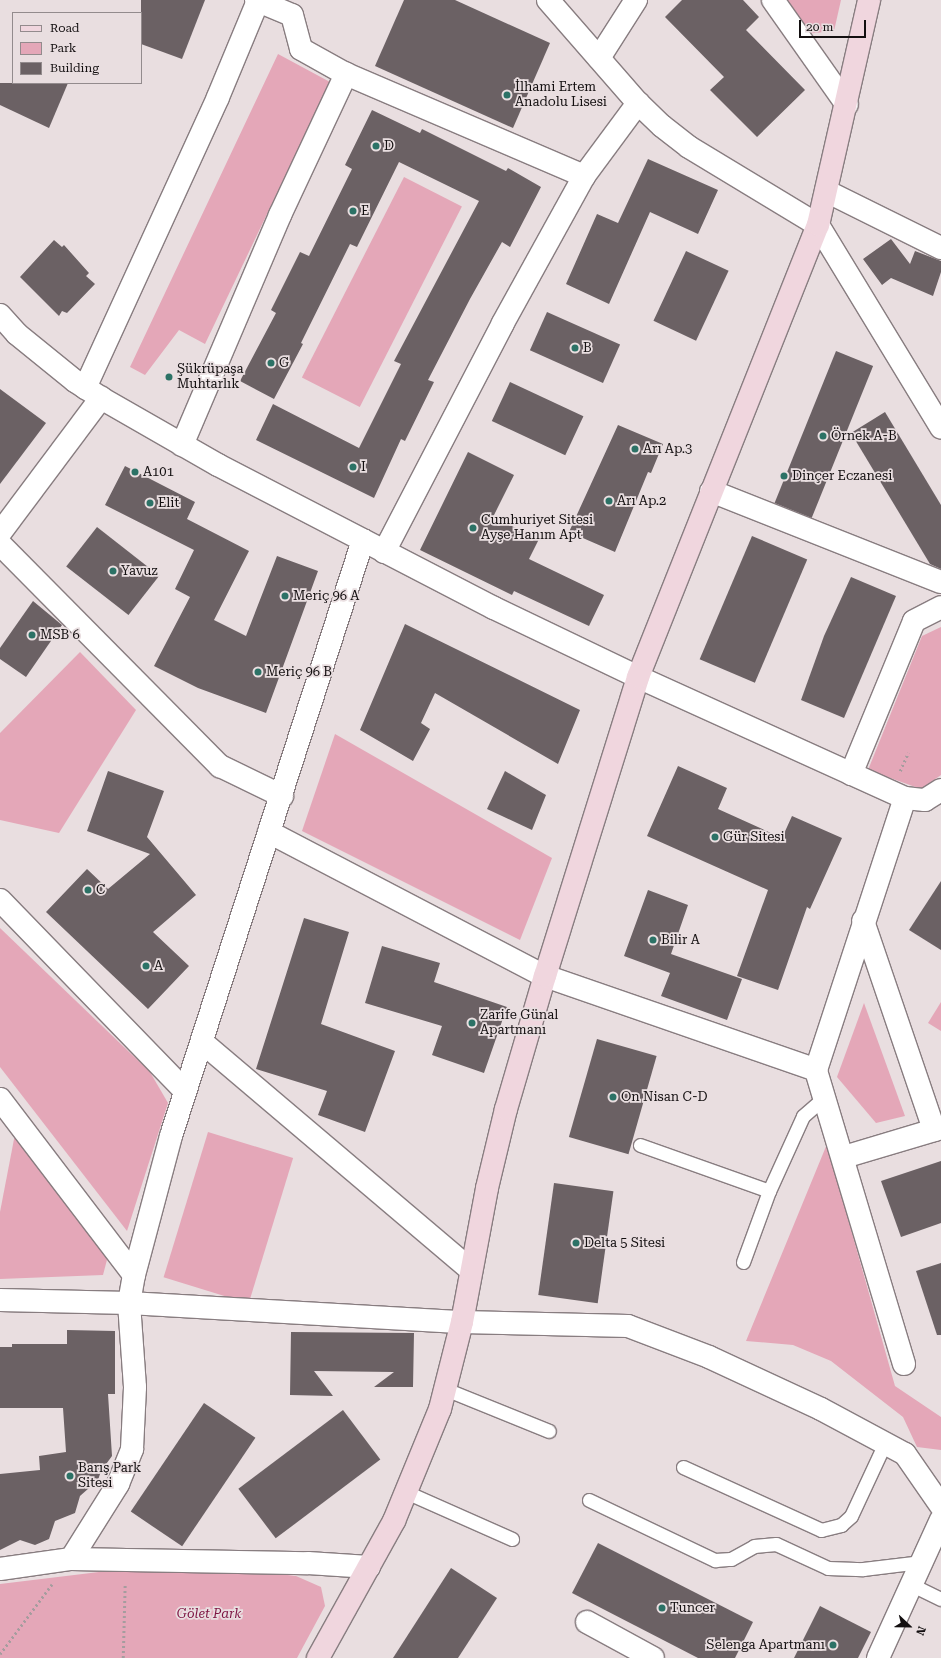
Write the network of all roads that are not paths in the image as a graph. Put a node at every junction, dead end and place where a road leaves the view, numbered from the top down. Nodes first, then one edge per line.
1 (257, 0) edge
2 (548, 0) edge
3 (636, 0) edge
4 (773, 0) edge
5 (869, 0) edge
6 (599, 58) junction
7 (346, 74) junction
8 (638, 103) junction
9 (847, 105) junction
10 (584, 176) junction
11 (826, 192) junction
12 (818, 225) junction
13 (941, 248) edge
14 (0, 315) edge
15 (93, 393) junction
16 (941, 427) edge
17 (182, 445) junction
18 (712, 491) junction
19 (0, 533) edge
20 (363, 540) junction
21 (0, 544) edge
22 (384, 552) junction
23 (941, 582) edge
24 (941, 607) edge
25 (638, 677) junction
26 (851, 774) junction
27 (941, 790) edge
28 (282, 796) junction
29 (905, 798) junction
30 (268, 832) junction
31 (0, 900) edge
32 (863, 921) junction
33 (545, 976) junction
34 (202, 1042) junction
35 (816, 1070) junction
36 (186, 1092) junction
37 (825, 1097) junction
38 (1, 1108) edge
39 (938, 1129) edge
40 (640, 1145) dead end
41 (844, 1157) junction
42 (769, 1191) junction
43 (743, 1262) dead end
44 (470, 1269) junction
45 (134, 1275) junction
46 (0, 1300) edge
47 (129, 1303) junction
48 (462, 1322) junction
49 (904, 1364) dead end
50 (445, 1389) junction
51 (549, 1431) dead end
52 (885, 1444) junction
53 (683, 1467) dead end
54 (406, 1492) junction
55 (589, 1500) dead end
56 (941, 1506) edge
57 (941, 1520) edge
58 (512, 1539) dead end
59 (70, 1559) junction
60 (922, 1562) junction
61 (369, 1568) junction
62 (0, 1569) edge
63 (912, 1585) junction
64 (941, 1599) edge
65 (587, 1622) dead end
66 (318, 1658) edge
67 (654, 1658) edge
68 (878, 1658) edge

1 - 7 street
1 - 15 street
2 - 6 street
3 - 6 street
4 - 9 street
5 - 9 main road
6 - 8 street
7 - 10 street
7 - 17 street
8 - 10 street
8 - 12 street
9 - 11 main road
10 - 22 street
11 - 12 main road
11 - 13 street
12 - 16 street
12 - 18 main road
14 - 15 street
15 - 17 street
15 - 19 street
17 - 20 street
18 - 23 street
18 - 25 main road
20 - 22 street
20 - 28 street
21 - 28 street
22 - 25 street
24 - 26 street
25 - 26 street
25 - 33 main road
26 - 29 street
27 - 29 street
28 - 30 street
29 - 32 street
30 - 33 street
30 - 34 street
31 - 36 street
32 - 35 street
32 - 39 street
33 - 35 street
33 - 44 main road
34 - 36 street
34 - 44 street
35 - 37 street
36 - 45 street
37 - 41 street
37 - 42 lane
38 - 45 street
39 - 41 street
40 - 42 lane
41 - 49 street
42 - 43 lane
44 - 48 main road
45 - 47 street
46 - 47 street
47 - 48 street
47 - 59 street
48 - 50 main road
48 - 52 street
50 - 51 lane
50 - 54 main road
52 - 53 lane
52 - 56 street
54 - 58 lane
54 - 61 main road
55 - 60 lane
57 - 60 street
59 - 61 street
59 - 62 street
60 - 63 street
61 - 66 main road
63 - 64 lane
63 - 68 street
65 - 67 street

